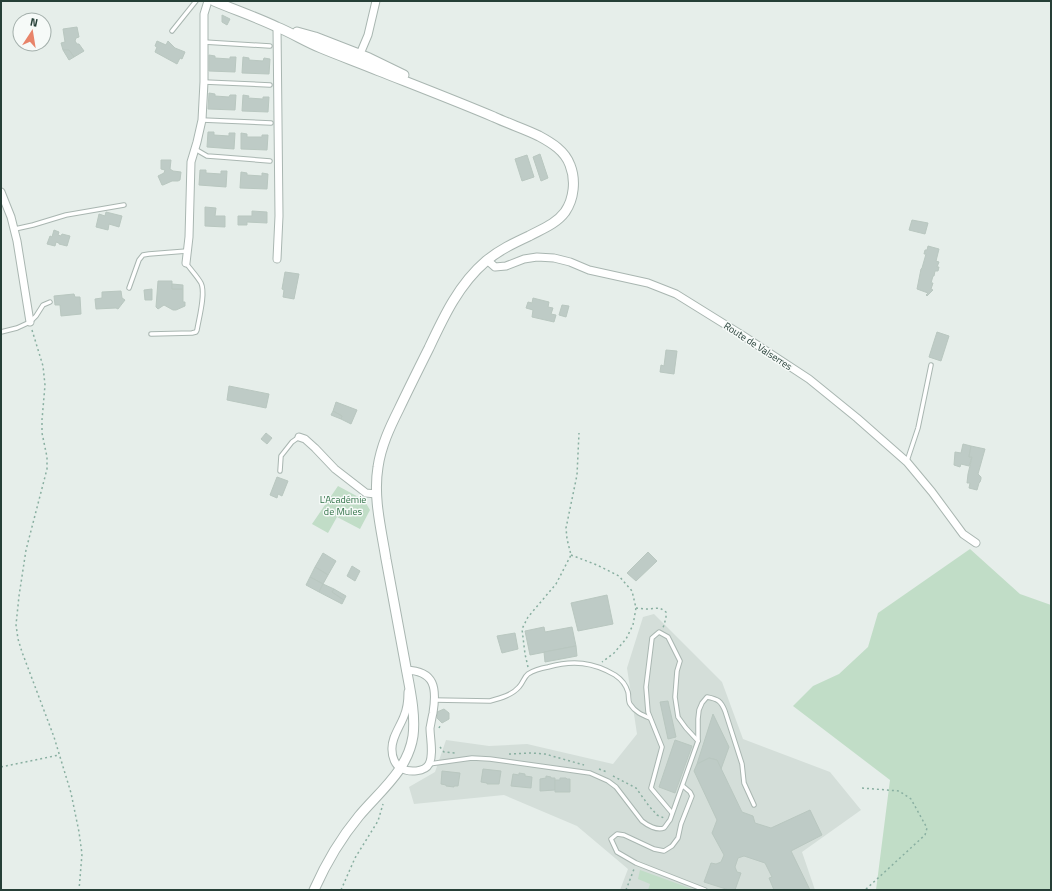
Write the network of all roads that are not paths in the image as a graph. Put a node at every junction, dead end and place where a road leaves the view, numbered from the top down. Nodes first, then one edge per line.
1 (196, 1) edge
2 (208, 1) edge
3 (214, 1) edge
4 (376, 1) edge
5 (277, 27) junction
6 (172, 31) dead end
7 (204, 42) junction
8 (270, 46) dead end
9 (320, 47) junction
10 (360, 54) junction
11 (363, 64) junction
12 (204, 82) junction
13 (270, 85) dead end
14 (462, 104) junction
15 (202, 120) junction
16 (271, 123) dead end
17 (195, 149) junction
18 (270, 161) dead end
19 (1, 192) edge
20 (124, 205) dead end
21 (13, 229) junction
22 (188, 251) junction
23 (277, 259) dead end
24 (487, 260) junction
25 (186, 263) joint
26 (129, 288) dead end
27 (50, 302) dead end
28 (30, 322) junction
29 (1, 332) edge
30 (151, 334) dead end
31 (931, 365) dead end
32 (299, 437) joint
33 (907, 462) junction
34 (280, 471) dead end
35 (376, 494) junction
36 (976, 543) dead end
37 (406, 670) junction
38 (409, 683) junction
39 (434, 700) junction
40 (650, 718) junction
41 (698, 741) junction
42 (429, 764) junction
43 (401, 768) junction
44 (683, 786) junction
45 (754, 805) dead end
46 (672, 813) junction
47 (314, 890) edge
48 (705, 890) edge

1 - 6 lane
2 - 7 street
3 - 5 street
4 - 10 street
5 - 9 street
5 - 10 street
5 - 23 street
7 - 8 lane
7 - 12 street
9 - 10 street
9 - 11 street
10 - 11 street
10 - 14 street
11 - 14 street
12 - 13 lane
12 - 15 street
14 - 24 street
15 - 16 lane
15 - 17 street
17 - 18 lane
17 - 22 street
19 - 21 street
20 - 21 lane
21 - 28 street
22 - 25 street
22 - 26 lane
24 - 33 street, Route de Valserres
24 - 35 street
25 - 30 lane
27 - 28 lane
28 - 29 lane
31 - 33 lane
32 - 34 lane
32 - 35 street
33 - 36 street, Route de Valserres
35 - 37 street
37 - 38 street
37 - 39 street
38 - 43 street
38 - 43 street
39 - 40 lane
39 - 42 street
40 - 41 lane
40 - 46 lane
41 - 44 lane
41 - 45 lane
42 - 43 street
42 - 46 lane
43 - 47 street
44 - 46 lane
44 - 48 lane

